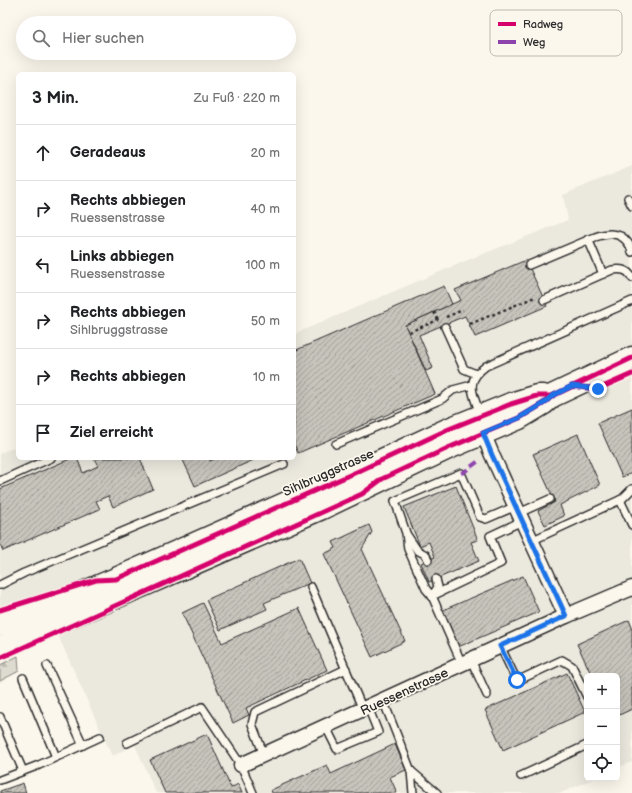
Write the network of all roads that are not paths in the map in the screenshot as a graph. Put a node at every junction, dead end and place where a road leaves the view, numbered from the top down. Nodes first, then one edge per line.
1 (628, 198) dead end
2 (632, 206) edge
3 (588, 240) junction
4 (632, 252) edge
5 (529, 265) dead end
6 (603, 274) junction
7 (632, 278) edge
8 (543, 297) road end
9 (632, 301) edge
10 (445, 327) dead end
11 (632, 358) edge
12 (476, 374) junction
13 (472, 385) junction
14 (482, 425) junction
15 (336, 444) dead end
16 (47, 460) edge
17 (284, 464) dead end
18 (0, 481) edge
19 (632, 489) edge
20 (550, 499) dead end
21 (620, 500) junction
22 (519, 513) junction
23 (632, 525) edge
24 (406, 533) junction
25 (531, 541) junction
26 (428, 560) dead end
27 (436, 579) dead end
28 (0, 585) edge
29 (311, 587) dead end
30 (632, 588) edge
31 (432, 596) junction
32 (566, 616) junction
33 (0, 625) edge
34 (500, 646) junction
35 (0, 648) edge
36 (467, 662) junction
37 (48, 666) dead end
38 (346, 669) junction
39 (23, 678) dead end
40 (584, 691) edge
41 (487, 695) dead end
42 (383, 700) junction
43 (366, 708) junction
44 (0, 717) edge
45 (326, 727) junction
46 (100, 737) dead end
47 (127, 743) dead end
48 (83, 745) junction
49 (584, 746) edge
50 (264, 755) junction
51 (56, 757) junction
52 (241, 765) junction
53 (23, 771) junction
54 (411, 771) junction
55 (521, 776) dead end
56 (0, 780) edge
57 (254, 793) edge
58 (413, 793) edge
59 (437, 793) edge

1 - 2 lane
3 - 4 lane
3 - 5 lane
3 - 6 lane
6 - 7 lane
6 - 8 lane
9 - 12 lane
10 - 12 lane
11 - 14 main road, Sihlbruggstrasse
12 - 13 lane
13 - 14 lane
13 - 15 lane
14 - 22 street
14 - 33 main road, Sihlbruggstrasse
14 - 35 main road, Sihlbruggstrasse
16 - 18 lane
17 - 28 lane
19 - 21 lane
20 - 22 lane
21 - 23 lane
21 - 25 lane
22 - 24 lane
22 - 25 street
22 - 31 lane
24 - 26 lane
24 - 31 lane
25 - 32 street
27 - 31 lane
29 - 38 lane
30 - 32 street, Ruessenstrasse
31 - 36 lane
32 - 34 street, Ruessenstrasse
34 - 36 street, Ruessenstrasse
34 - 40 lane
36 - 41 lane
36 - 42 street, Ruessenstrasse
37 - 48 lane
38 - 43 lane
38 - 50 lane
39 - 51 lane
42 - 43 street, Ruessenstrasse
42 - 54 lane
43 - 45 street, Ruessenstrasse
43 - 45 lane
44 - 53 lane
45 - 50 street, Ruessenstrasse
46 - 48 lane
47 - 52 lane
48 - 51 lane
49 - 55 lane
50 - 52 street, Ruessenstrasse
51 - 53 lane
52 - 57 lane
53 - 56 lane
54 - 58 lane
54 - 59 lane

